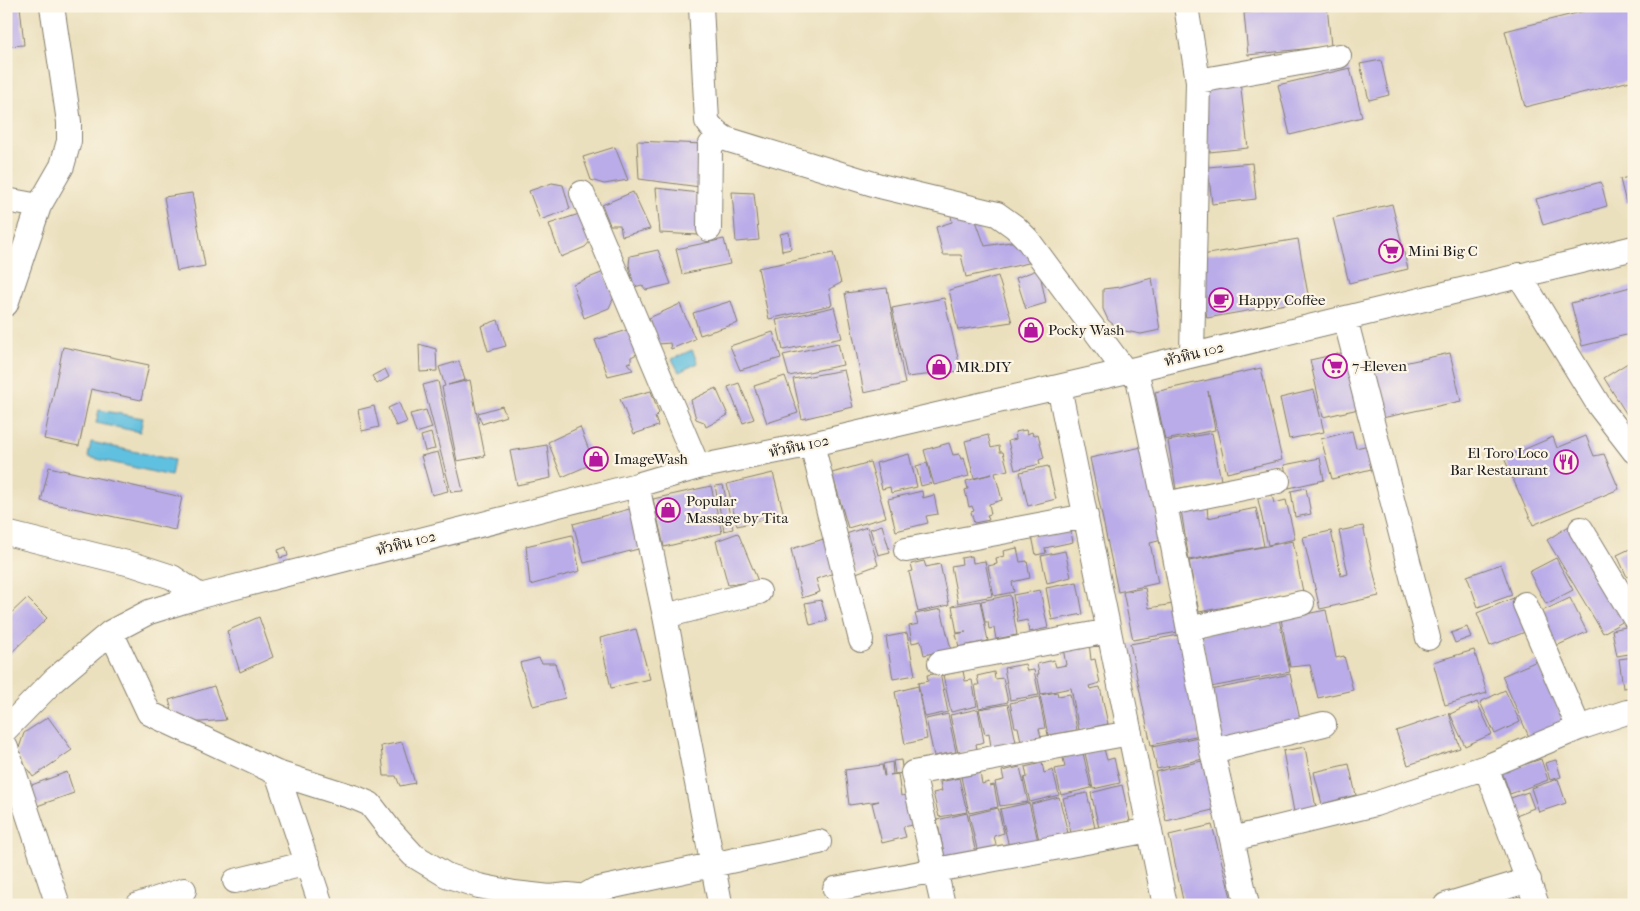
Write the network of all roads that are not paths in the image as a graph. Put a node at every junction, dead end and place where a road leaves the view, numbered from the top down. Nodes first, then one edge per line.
1 (52, 6) edge
2 (701, 6) edge
3 (1186, 6) edge
4 (1340, 56) dead end
5 (1198, 81) junction
6 (718, 134) junction
7 (582, 193) dead end
8 (6, 200) edge
9 (39, 206) junction
10 (709, 229) dead end
11 (1634, 248) edge
12 (1519, 275) junction
13 (6, 304) edge
14 (1345, 318) junction
15 (1192, 354) junction
16 (1131, 370) junction
17 (1060, 387) junction
18 (812, 444) junction
19 (1634, 451) edge
20 (698, 466) junction
21 (1278, 481) dead end
22 (637, 485) junction
23 (1165, 504) junction
24 (1086, 516) junction
25 (1582, 529) dead end
26 (6, 533) edge
27 (906, 550) dead end
28 (759, 592) dead end
29 (200, 596) junction
30 (1302, 603) dead end
31 (1525, 604) dead end
32 (665, 616) junction
33 (1634, 617) edge
34 (1189, 629) junction
35 (1109, 631) junction
36 (111, 632) junction
37 (1428, 638) dead end
38 (861, 640) dead end
39 (940, 663) dead end
40 (1634, 712) edge
41 (1324, 724) dead end
42 (1580, 728) junction
43 (6, 729) edge
44 (1130, 733) junction
45 (6, 748) edge
46 (1212, 751) junction
47 (1486, 767) junction
48 (277, 773) junction
49 (1150, 830) junction
50 (1232, 839) junction
51 (820, 842) dead end
52 (308, 863) junction
53 (712, 864) junction
54 (935, 870) junction
55 (1529, 880) junction
56 (235, 881) dead end
57 (835, 889) dead end
58 (184, 890) dead end
59 (585, 901) edge
60 (720, 904) dead end
61 (58, 905) edge
62 (138, 905) edge
63 (321, 905) edge
64 (943, 905) edge
65 (1165, 905) edge
66 (1247, 905) edge
67 (1446, 905) edge
68 (1537, 905) edge

1 - 9 street
2 - 6 street
3 - 5 street
4 - 5 street
5 - 15 street
6 - 10 street
6 - 16 street
7 - 20 street
8 - 9 street
9 - 13 street
11 - 12 street, หัวหิน 102
12 - 14 street, หัวหิน 102
12 - 19 street
14 - 15 street, หัวหิน 102
14 - 37 street
15 - 16 street, หัวหิน 102
16 - 17 street, หัวหิน 102
16 - 23 street
17 - 18 street, หัวหิน 102
17 - 24 street
18 - 20 street, หัวหิน 102
18 - 38 street
20 - 22 street, หัวหิน 102
21 - 23 street
22 - 29 street, หัวหิน 102
22 - 32 street
23 - 34 street
24 - 27 street
24 - 35 street
25 - 33 street
26 - 29 street
28 - 32 street
29 - 36 street, หัวหิน 102
30 - 34 street
31 - 42 street
32 - 53 street
34 - 46 street
35 - 39 street
35 - 44 street
36 - 43 street, หัวหิน 102
36 - 48 street
40 - 42 street
41 - 46 street
42 - 47 street
44 - 49 street
44 - 54 street
45 - 61 street
46 - 50 street
47 - 50 street
47 - 55 street
48 - 52 street
48 - 59 street
49 - 54 street
49 - 65 street
50 - 66 street
51 - 53 street
52 - 56 street
52 - 63 street
53 - 59 street
53 - 60 street
54 - 57 street
54 - 64 street
55 - 67 street
55 - 68 street
58 - 62 street

